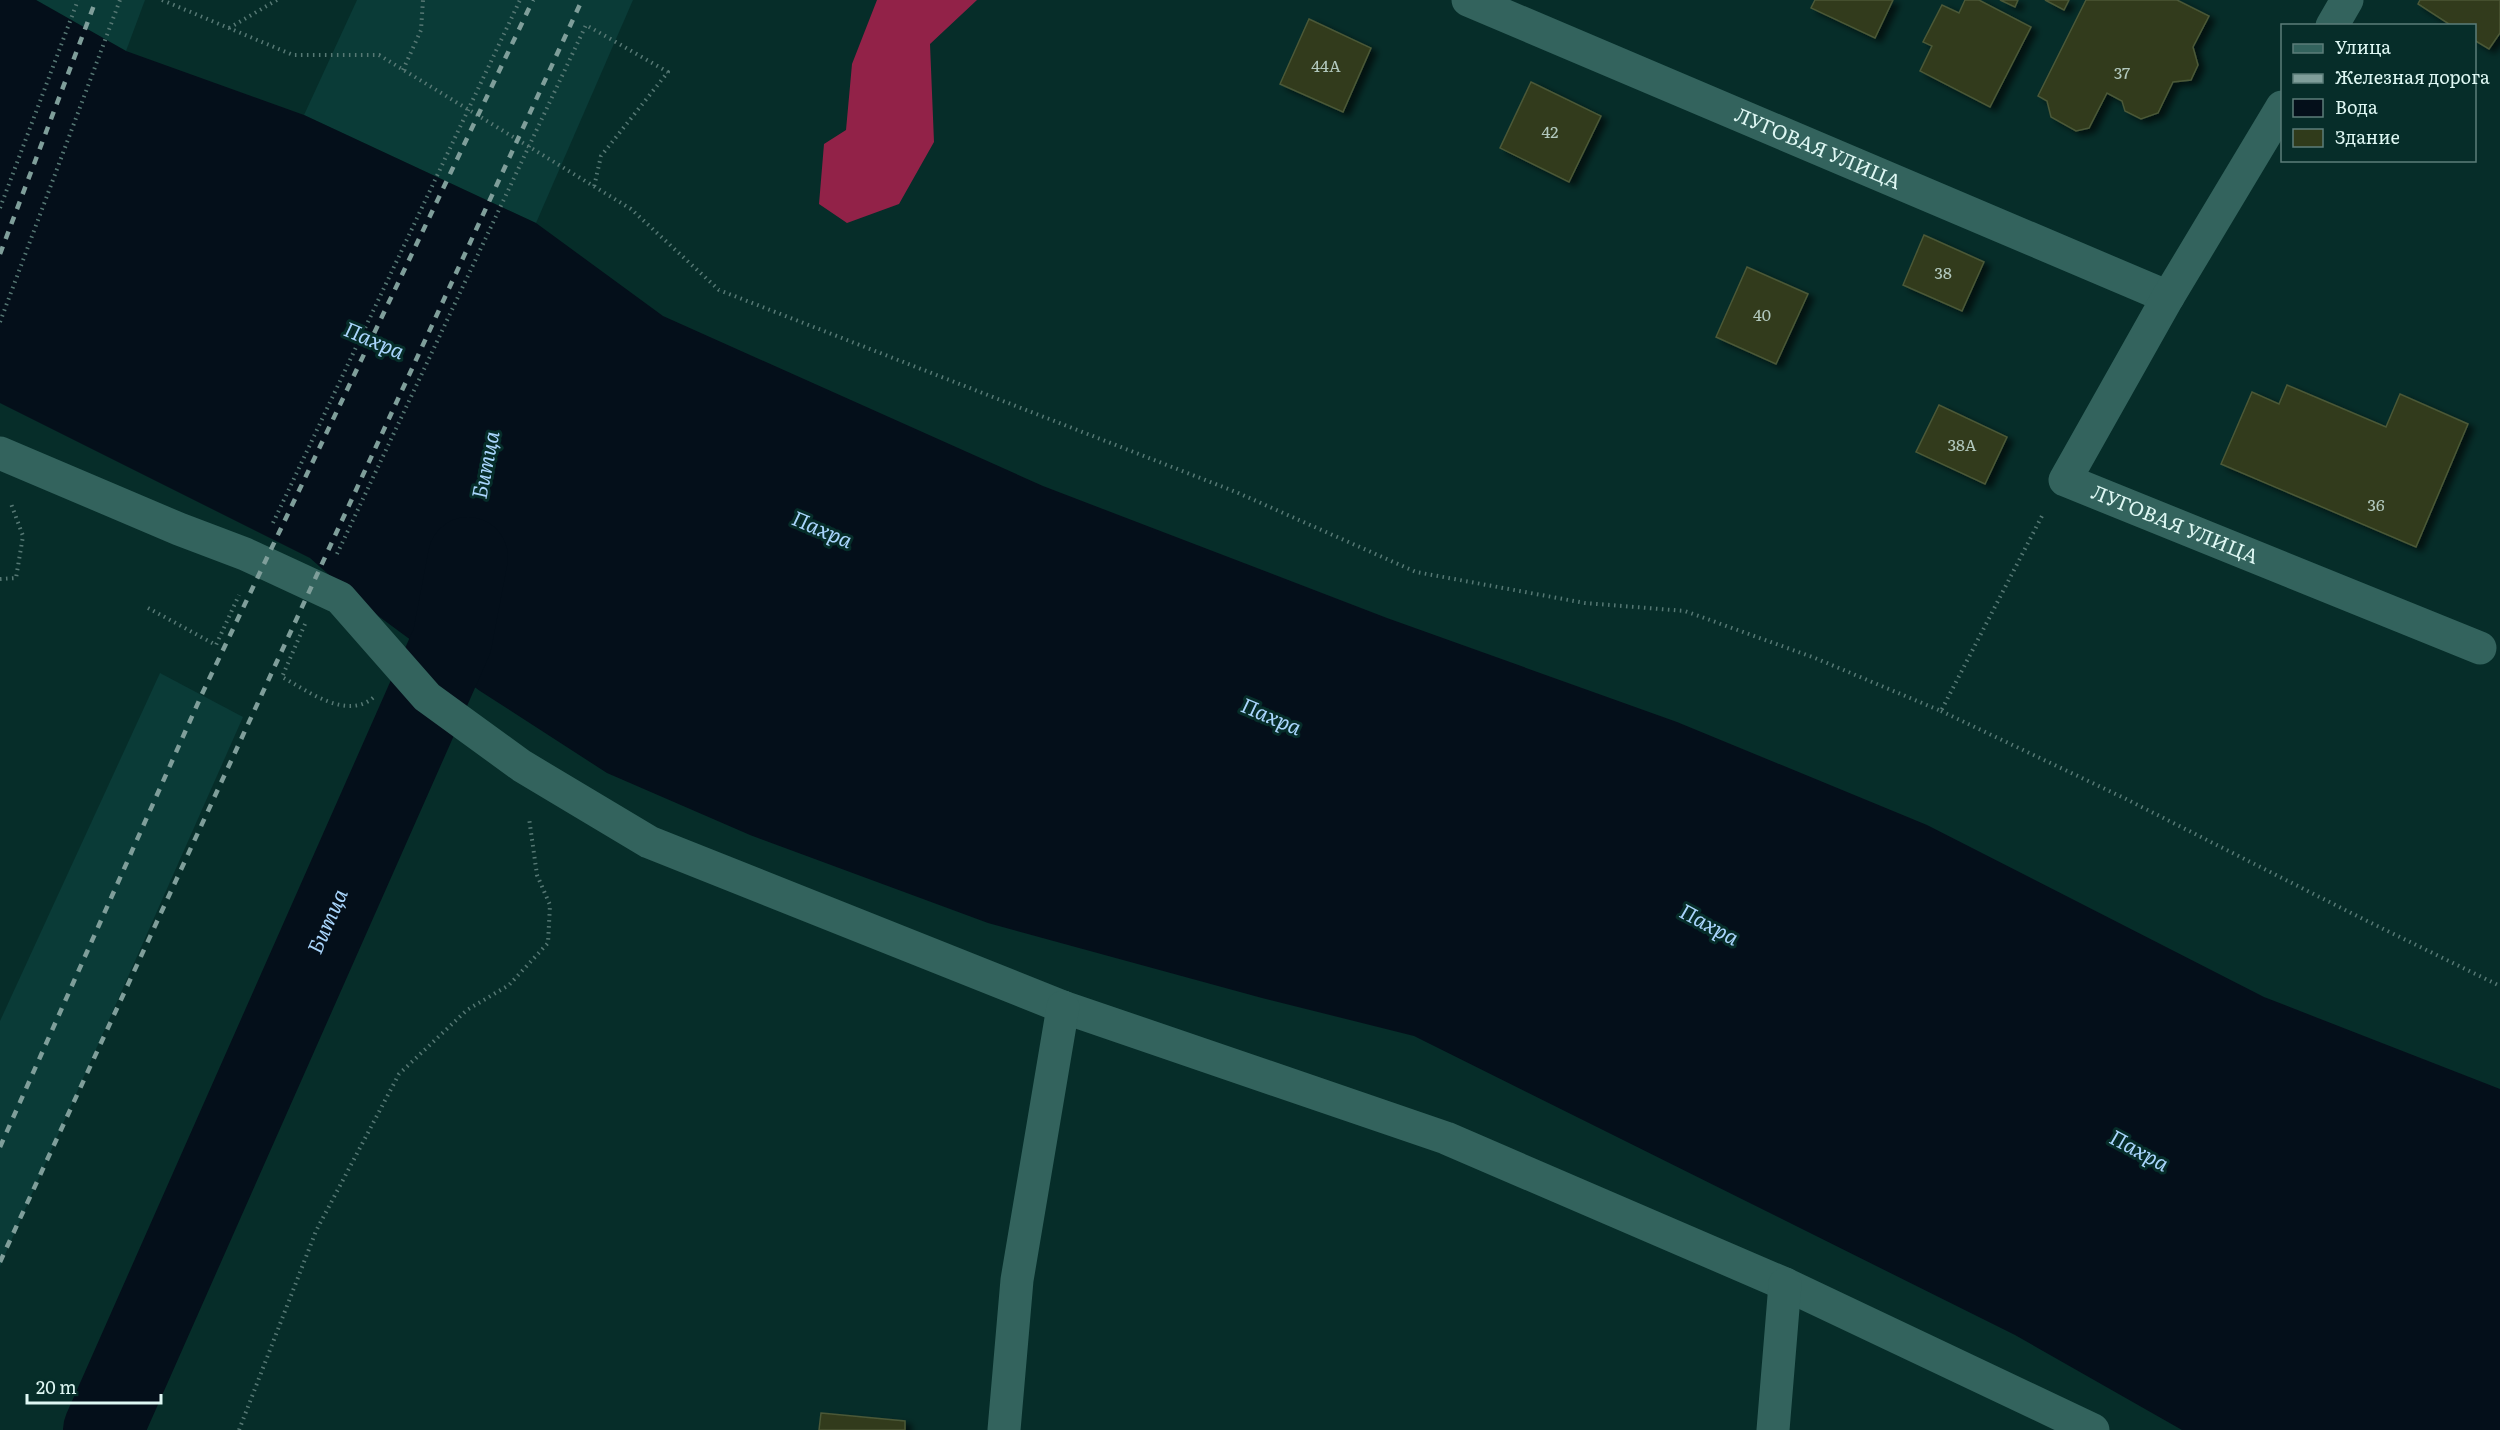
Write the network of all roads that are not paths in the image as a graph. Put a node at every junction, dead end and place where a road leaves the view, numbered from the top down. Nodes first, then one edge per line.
1 (1468, 0) edge
2 (2347, 0) edge
3 (2333, 24) edge
4 (2281, 110) edge
5 (2168, 297) junction
6 (6, 455) edge
7 (2480, 648) dead end
8 (1063, 1007) junction
9 (1785, 1284) junction
10 (1004, 1430) edge
11 (1773, 1430) edge
12 (2092, 1430) edge

1 - 5 street, ЛУГОВАЯ УЛИЦА
2 - 3 street
4 - 5 street, ЛУГОВАЯ УЛИЦА
5 - 7 street, ЛУГОВАЯ УЛИЦА
6 - 8 street
8 - 9 street
8 - 10 street
9 - 11 street
9 - 12 street

